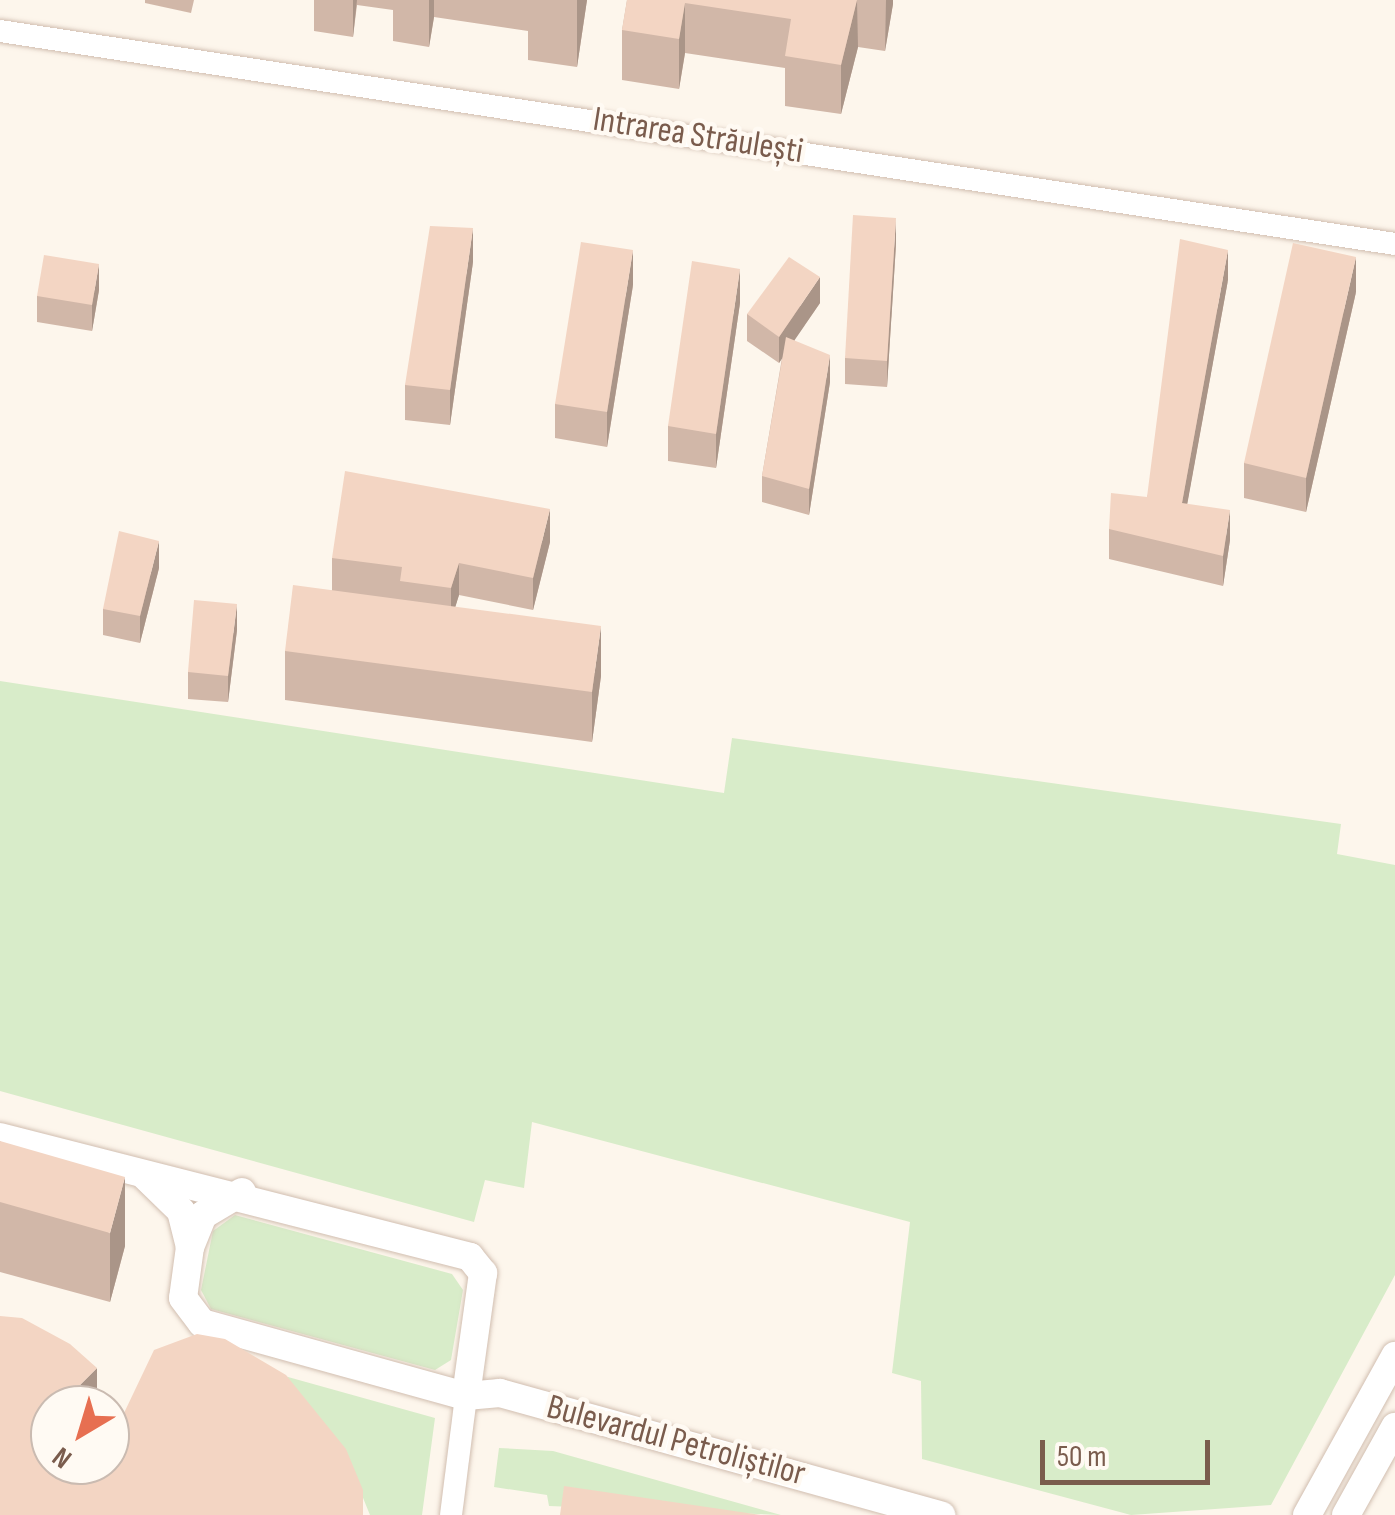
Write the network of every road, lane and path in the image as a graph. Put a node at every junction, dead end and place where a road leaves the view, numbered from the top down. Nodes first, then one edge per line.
1 (0, 31) edge
2 (1395, 244) edge
3 (0, 1137) edge
4 (144, 1175) junction
5 (242, 1192) junction
6 (190, 1246) junction
7 (1395, 1356) edge
8 (466, 1396) junction
9 (1383, 1407) edge
10 (1395, 1427) edge
11 (451, 1515) edge
12 (941, 1515) edge
13 (1307, 1515) edge
14 (1346, 1515) edge

1 - 2 street, Intrarea Străulești
3 - 4 street
4 - 5 street
4 - 6 street
5 - 6 street, Bulevardul Petroliștilor
5 - 8 street
6 - 8 street, Bulevardul Petroliștilor
7 - 9 street
8 - 11 street
8 - 12 street, Bulevardul Petroliștilor
9 - 13 street
10 - 14 street

